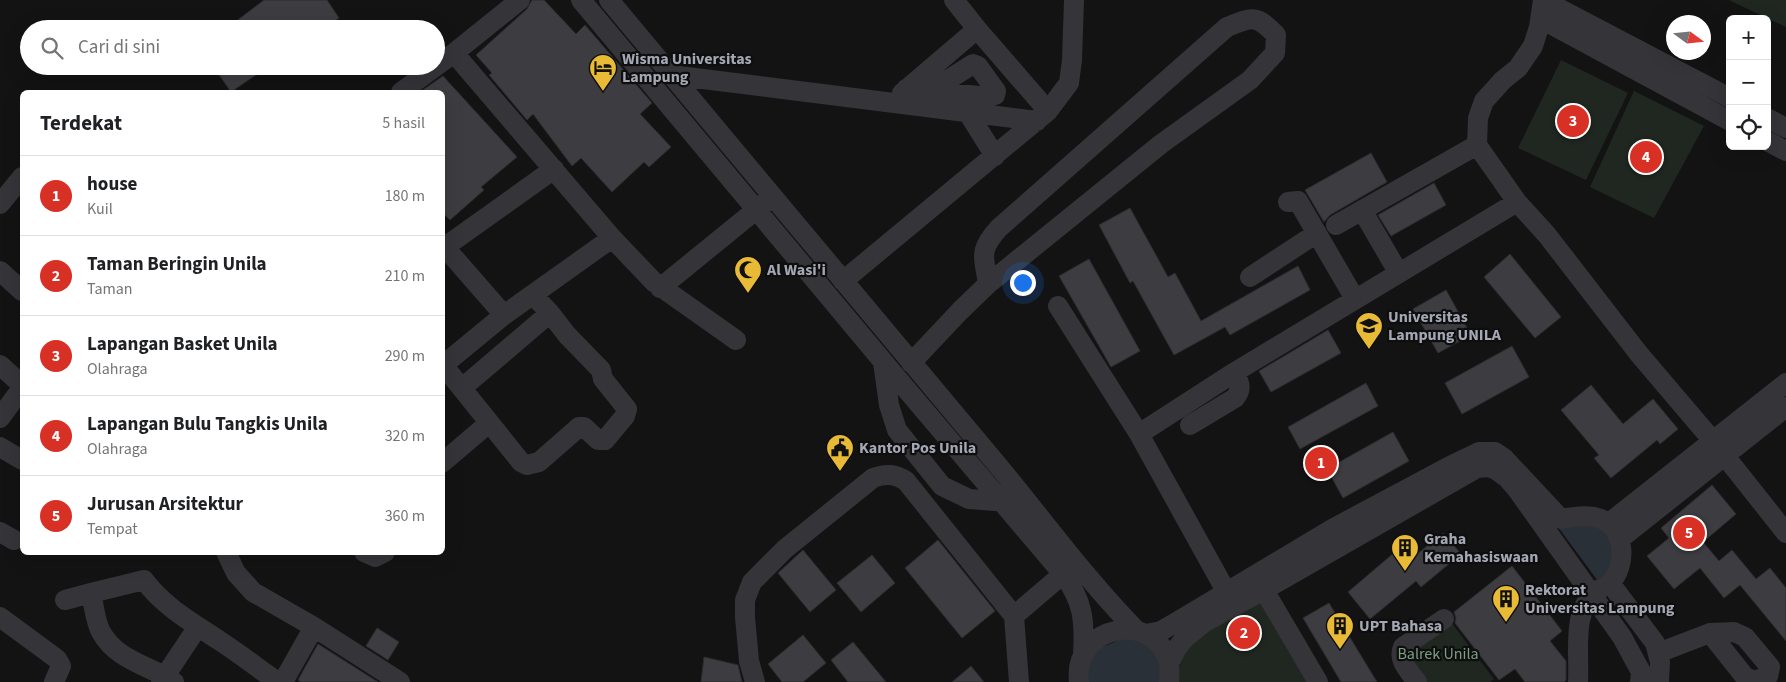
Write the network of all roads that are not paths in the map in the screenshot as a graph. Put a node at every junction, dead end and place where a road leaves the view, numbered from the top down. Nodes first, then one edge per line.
1 (520, 0) edge
2 (581, 0) edge
3 (609, 0) edge
4 (954, 0) edge
5 (1074, 0) edge
6 (1542, 6) edge
7 (977, 29) junction
8 (454, 54) junction
9 (445, 60) edge
10 (425, 75) edge
11 (672, 75) junction
12 (404, 90) edge
13 (932, 90) dead end
14 (1693, 90) junction
15 (900, 96) junction
16 (1726, 97) edge
17 (968, 113) junction
18 (1043, 116) junction
19 (1726, 118) edge
20 (1771, 120) edge
21 (1786, 128) edge
22 (1771, 143) edge
23 (1477, 145) junction
24 (1786, 151) edge
25 (995, 156) junction
26 (554, 169) junction
27 (20, 180) edge
28 (772, 196) junction
29 (1288, 202) dead end
30 (1517, 202) junction
31 (0, 204) edge
32 (756, 209) junction
33 (1362, 210) junction
34 (1336, 225) dead end
35 (1317, 233) junction
36 (612, 238) junction
37 (445, 245) edge
38 (445, 248) edge
39 (0, 271) edge
40 (1398, 272) junction
41 (1250, 277) dead end
42 (843, 281) junction
43 (20, 284) edge
44 (988, 284) junction
45 (660, 288) junction
46 (533, 295) junction
47 (1355, 299) junction
48 (1058, 306) dead end
49 (550, 313) junction
50 (504, 315) junction
51 (736, 340) dead end
52 (882, 361) junction
53 (445, 363) edge
54 (911, 363) junction
55 (0, 366) edge
56 (445, 367) edge
57 (1235, 372) junction
58 (1786, 383) edge
59 (20, 384) edge
60 (462, 388) junction
61 (20, 389) edge
62 (1786, 408) edge
63 (0, 418) edge
64 (489, 423) junction
65 (1190, 425) dead end
66 (1139, 434) junction
67 (0, 447) edge
68 (1719, 449) junction
69 (20, 459) edge
70 (445, 460) edge
71 (1003, 491) junction
72 (1373, 517) junction
73 (1554, 525) junction
74 (1614, 531) junction
75 (1786, 534) edge
76 (227, 555) edge
77 (1063, 574) junction
78 (1610, 583) junction
79 (1264, 590) junction
80 (91, 593) junction
81 (1591, 594) junction
82 (1230, 598) junction
83 (65, 600) dead end
84 (1014, 616) junction
85 (0, 617) edge
86 (1444, 619) dead end
87 (314, 627) junction
88 (197, 628) junction
89 (1141, 632) junction
90 (1710, 633) dead end
91 (1658, 653) junction
92 (1084, 654) junction
93 (1169, 673) edge
94 (167, 680) edge
95 (54, 682) edge
96 (278, 682) edge
97 (283, 682) edge
98 (400, 682) edge
99 (755, 682) edge
100 (1019, 682) edge
101 (1079, 682) edge
102 (1318, 682) edge
103 (1417, 682) edge
104 (1578, 682) edge
105 (1640, 682) edge
106 (1659, 682) edge

1 - 8 street
2 - 32 street
3 - 11 street
4 - 7 street
5 - 18 street
6 - 14 street
6 - 23 street
7 - 15 street
7 - 18 street
8 - 9 street
8 - 26 street
10 - 12 street
11 - 15 street
11 - 28 street
13 - 15 street
14 - 16 street
14 - 19 street
15 - 17 street
17 - 18 street
17 - 25 street
18 - 25 street
20 - 21 street
22 - 24 street
23 - 30 street
23 - 33 street
25 - 42 street
26 - 36 street
26 - 37 street
27 - 31 street
28 - 32 street
28 - 42 street
29 - 35 street
30 - 40 street
30 - 68 street
32 - 45 street
32 - 52 street
33 - 34 street
33 - 40 street
35 - 41 street
35 - 47 street
36 - 45 street
36 - 46 street
38 - 50 street
39 - 43 street
40 - 47 street
42 - 54 street
44 - 44 street
44 - 54 street
45 - 51 street
46 - 49 street
46 - 50 street
47 - 57 street
48 - 66 street
49 - 60 street
49 - 64 street
50 - 53 street
52 - 71 street
52 - 71 street
54 - 71 street
55 - 59 street
56 - 60 street
57 - 65 street
57 - 66 street
58 - 68 street
60 - 64 street
61 - 63 street
62 - 68 street
64 - 70 street
66 - 82 street
67 - 69 street
68 - 74 street
68 - 75 street
71 - 77 street
71 - 89 street
72 - 73 street
72 - 79 street
72 - 82 street
73 - 74 street
73 - 81 street
74 - 78 street
76 - 87 street
77 - 84 street
77 - 92 street
78 - 81 street
78 - 91 street
79 - 82 street
79 - 102 street
80 - 83 street
80 - 88 street
80 - 94 street
81 - 104 street
81 - 105 street
82 - 89 street
82 - 93 street
84 - 99 street
84 - 100 street
85 - 95 street
86 - 103 street
87 - 97 street
87 - 98 street
88 - 94 street
88 - 96 street
89 - 92 street
89 - 93 street
90 - 91 street
91 - 106 street
92 - 101 street

